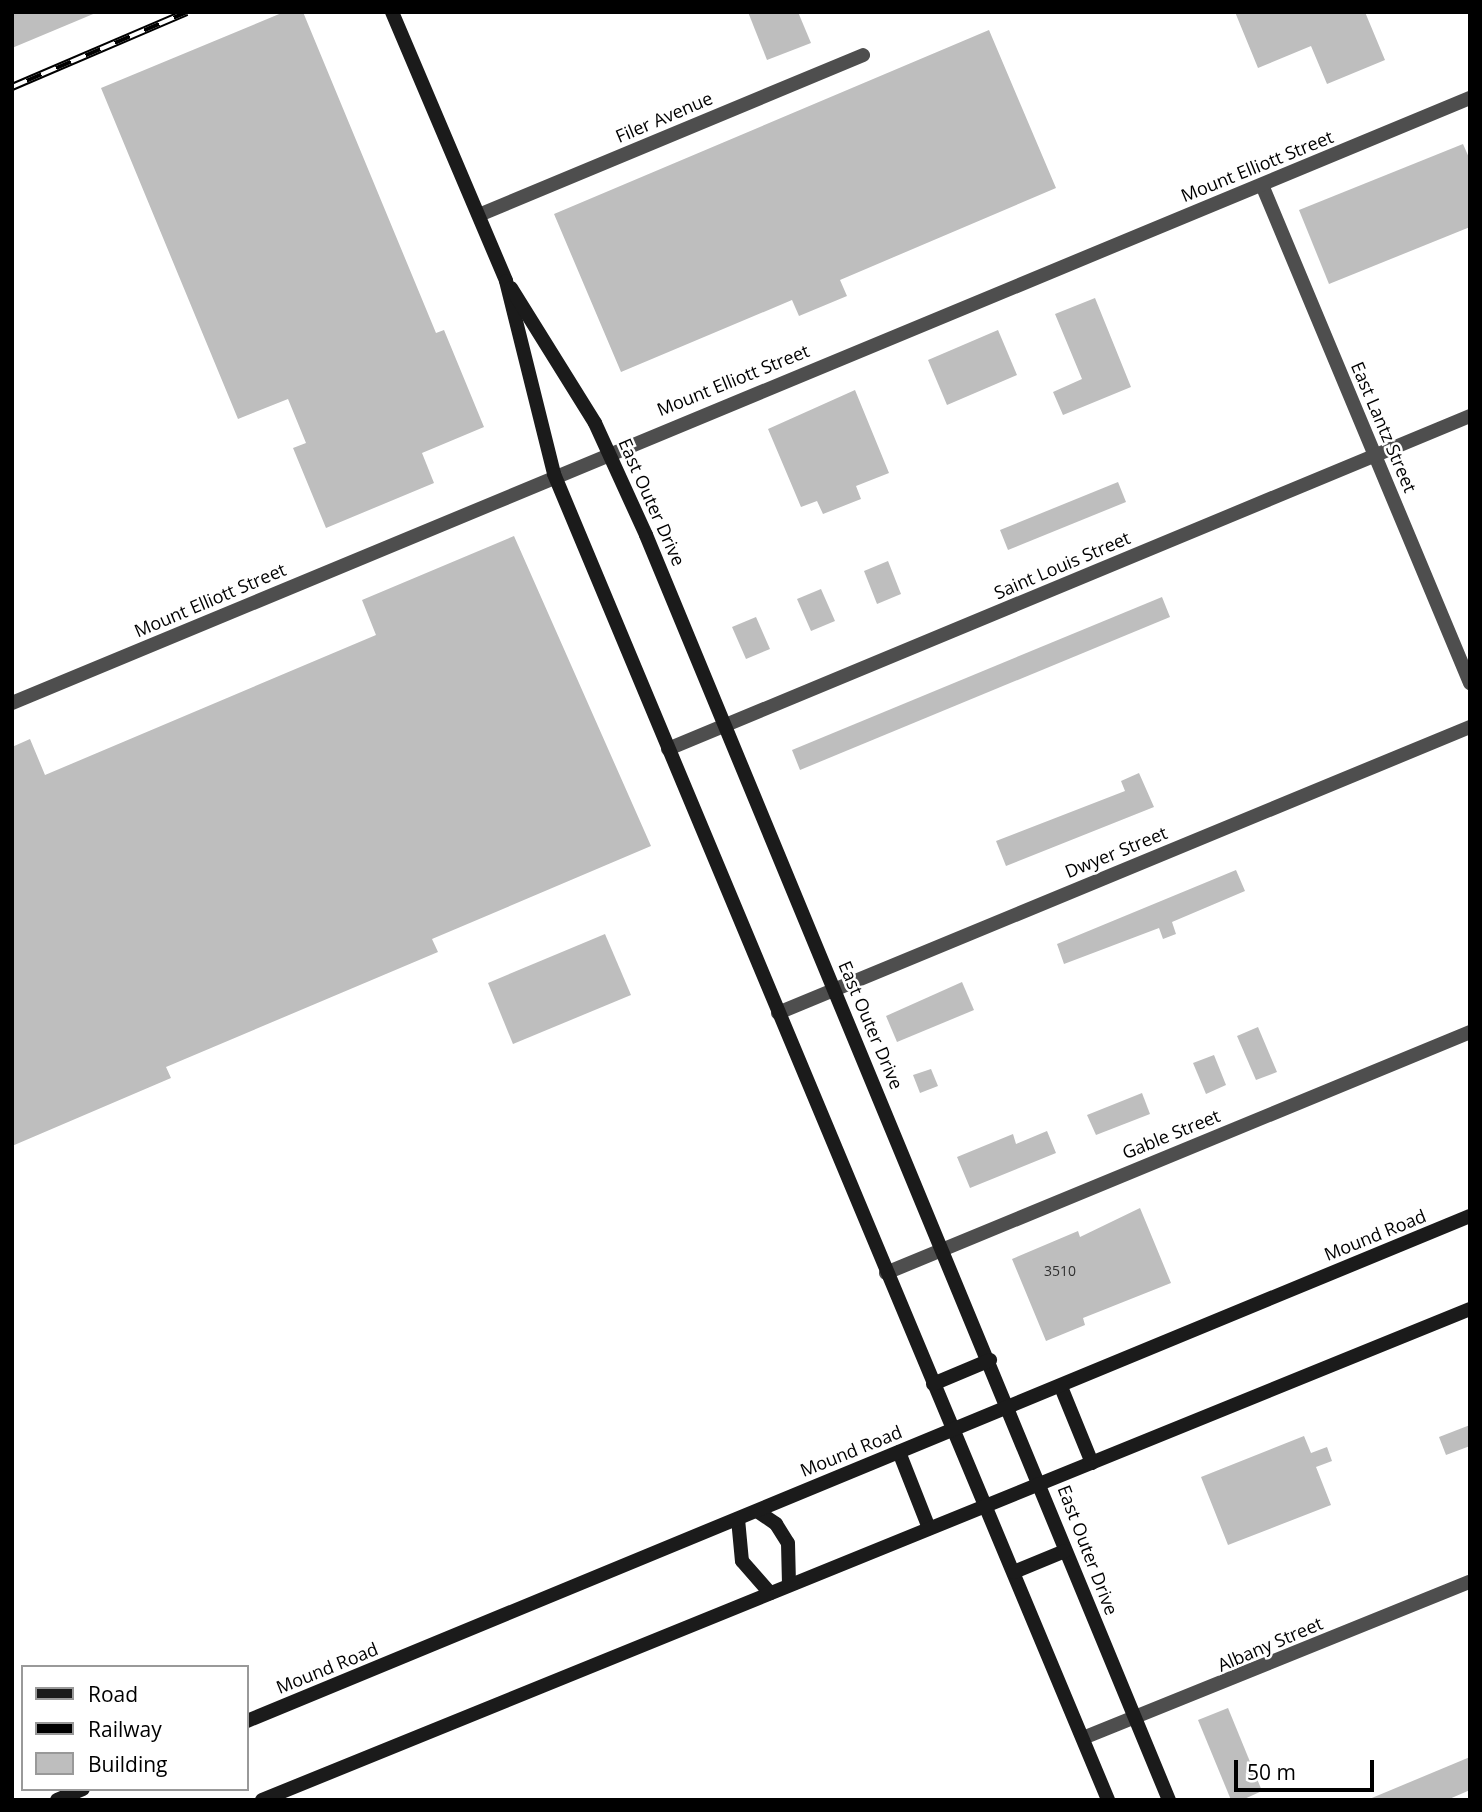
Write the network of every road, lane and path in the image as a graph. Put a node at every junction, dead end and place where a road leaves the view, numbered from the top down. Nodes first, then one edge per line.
1 (392, 12) edge
2 (863, 55) dead end
3 (1470, 99) edge
4 (1262, 185) junction
5 (479, 215) junction
6 (506, 281) junction
7 (1470, 416) edge
8 (609, 452) junction
9 (1375, 456) junction
10 (554, 474) junction
11 (1470, 683) edge
12 (12, 703) edge
13 (725, 725) junction
14 (1470, 727) edge
15 (668, 749) junction
16 (835, 989) junction
17 (778, 1013) junction
18 (1470, 1032) edge
19 (1470, 1216) edge
20 (944, 1249) junction
21 (886, 1273) junction
22 (1470, 1309) edge
23 (990, 1360) junction
24 (933, 1384) junction
25 (1060, 1387) junction
26 (1010, 1407) junction
27 (952, 1430) junction
28 (899, 1452) junction
29 (1092, 1463) junction
30 (1041, 1483) junction
31 (983, 1506) junction
32 (757, 1511) junction
33 (738, 1519) junction
34 (929, 1528) junction
35 (1065, 1551) junction
36 (1014, 1572) junction
37 (1470, 1582) edge
38 (789, 1585) junction
39 (770, 1593) junction
40 (1135, 1717) junction
41 (248, 1721) edge
42 (1083, 1738) junction
43 (78, 1791) edge
44 (57, 1800) edge
45 (262, 1800) edge
46 (1108, 1800) edge
47 (1168, 1800) edge

1 - 5 main road, East Outer Drive
2 - 5 street, Filer Avenue
3 - 4 street, Mount Elliott Street
4 - 8 street, Mount Elliott Street
4 - 9 street, East Lantz Street
5 - 6 main road, East Outer Drive
6 - 8 main road, East Outer Drive
6 - 10 main road, East Outer Drive
7 - 9 street, Saint Louis Street
8 - 10 street, Mount Elliott Street
8 - 13 main road, East Outer Drive
9 - 11 street, East Lantz Street
9 - 13 street, Saint Louis Street
10 - 12 street, Mount Elliott Street
10 - 15 main road, East Outer Drive
13 - 15 street, Saint Louis Street
13 - 16 main road, East Outer Drive
14 - 16 street, Dwyer Street
15 - 17 main road, East Outer Drive
16 - 17 street, Dwyer Street
16 - 20 main road, East Outer Drive
17 - 21 main road, East Outer Drive
18 - 20 street, Gable Street
19 - 25 main road, Mound Road
20 - 21 street, Gable Street
20 - 23 main road, East Outer Drive
21 - 24 main road, East Outer Drive
22 - 29 main road
23 - 24 main road
23 - 26 main road, East Outer Drive
24 - 27 main road, East Outer Drive
25 - 26 main road, Mound Road
25 - 29 main road
26 - 27 main road, Mound Road
26 - 30 main road, East Outer Drive
27 - 28 main road, Mound Road
27 - 31 main road, East Outer Drive
28 - 32 main road, Mound Road
28 - 34 main road
29 - 30 main road
30 - 31 main road
30 - 35 main road, East Outer Drive
31 - 34 main road
31 - 36 main road, East Outer Drive
32 - 33 main road, Mound Road
32 - 38 main road
33 - 39 main road
33 - 41 main road, Mound Road
34 - 38 main road
35 - 36 main road
35 - 40 main road, East Outer Drive
36 - 42 main road, East Outer Drive
37 - 40 street, Albany Street
38 - 39 main road
39 - 45 main road
40 - 42 street, Albany Street
40 - 47 main road, East Outer Drive
42 - 46 main road, East Outer Drive
43 - 44 main road

